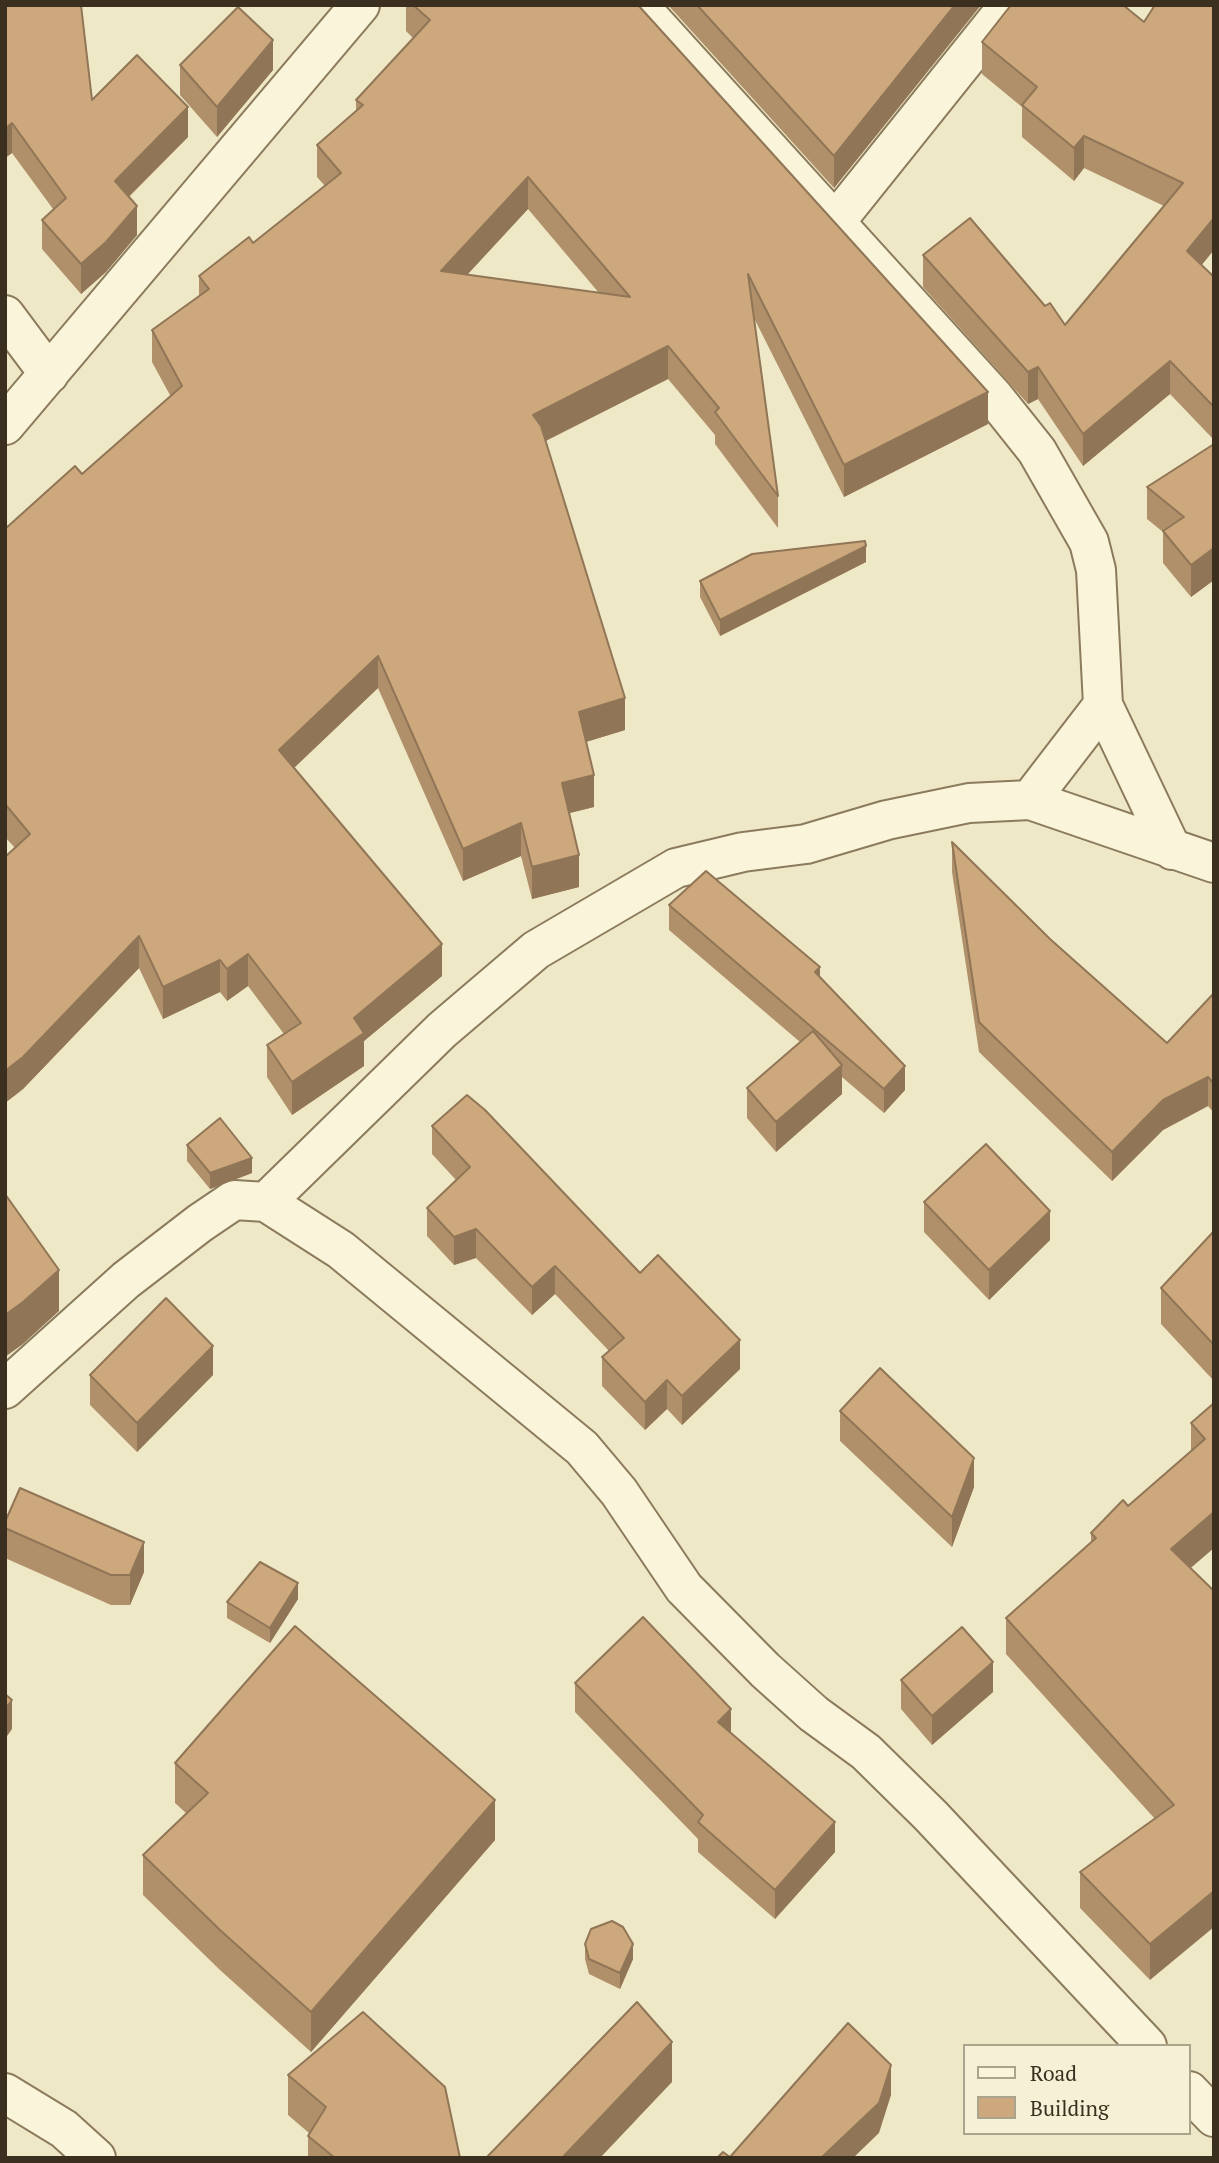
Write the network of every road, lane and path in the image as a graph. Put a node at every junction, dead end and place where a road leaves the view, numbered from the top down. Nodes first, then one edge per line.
1 (360, 5) edge
2 (638, 5) edge
3 (1009, 5) edge
4 (836, 221) junction
5 (5, 315) edge
6 (50, 374) junction
7 (5, 425) edge
8 (1103, 705) junction
9 (1030, 800) junction
10 (1172, 850) junction
11 (1214, 863) edge
12 (267, 1202) junction
13 (5, 1389) edge
14 (1145, 2044) edge
15 (5, 2093) edge
16 (1191, 2093) edge
17 (1214, 2117) edge
18 (96, 2158) edge

1 - 6 street
2 - 4 street
3 - 4 street
4 - 8 street
5 - 6 street
6 - 7 street
8 - 9 street
8 - 10 street
9 - 10 street
9 - 12 street
10 - 11 street
12 - 13 street
12 - 14 street
15 - 18 street
16 - 17 street

